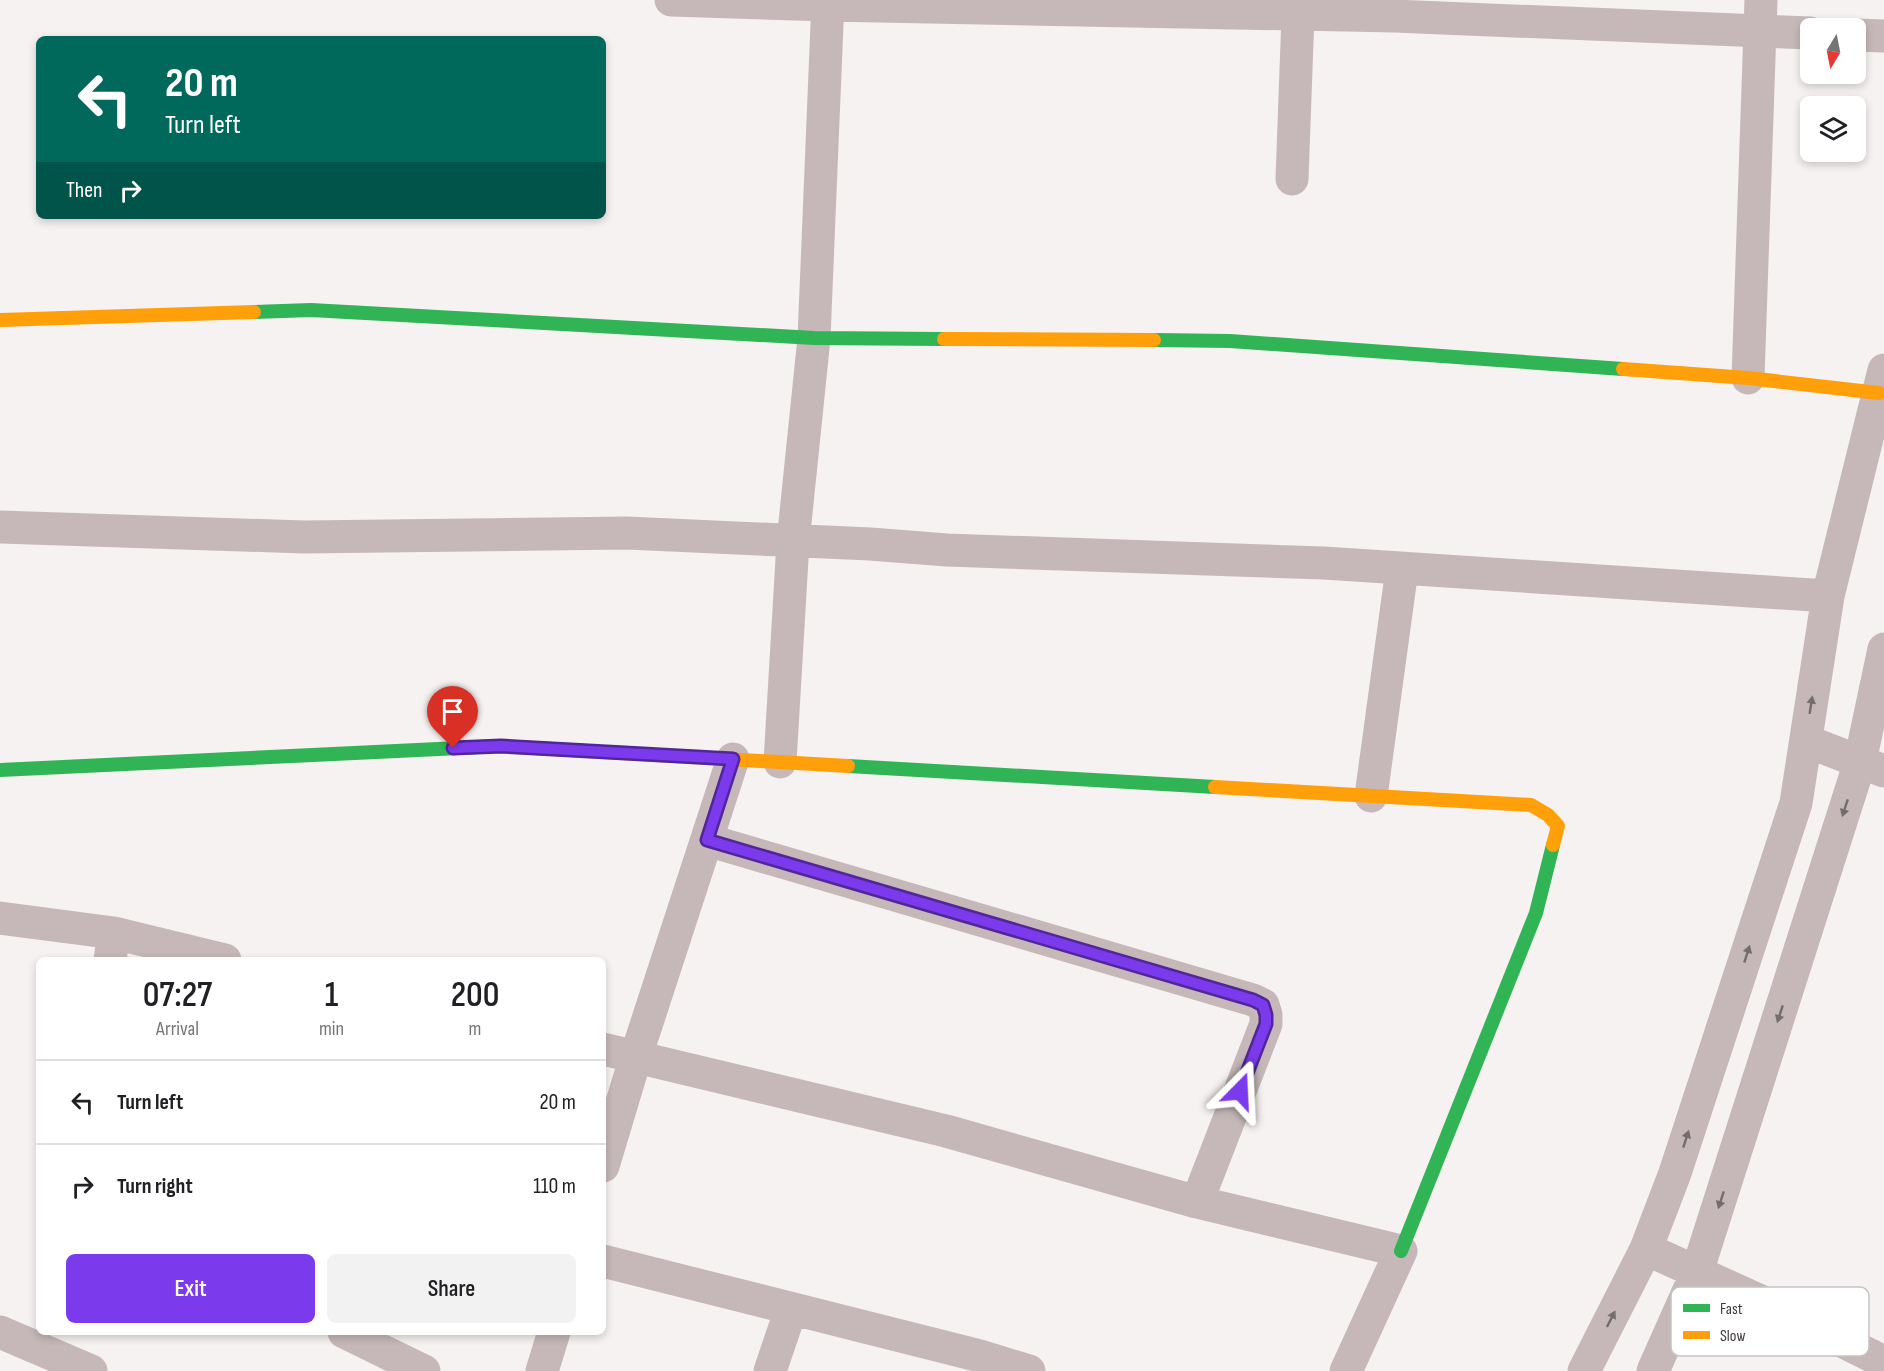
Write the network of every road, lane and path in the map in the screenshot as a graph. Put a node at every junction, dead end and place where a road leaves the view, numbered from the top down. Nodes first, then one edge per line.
1 (671, 0) edge
2 (828, 3) edge
3 (1298, 15) junction
4 (1761, 15) edge
5 (1800, 29) edge
6 (1866, 35) edge
7 (1884, 36) edge
8 (1292, 179) dead end
9 (0, 320) edge
10 (814, 338) junction
11 (1748, 378) junction
12 (1881, 382) edge
13 (0, 527) edge
14 (793, 542) junction
15 (1402, 569) junction
16 (1828, 596) junction
17 (1884, 649) edge
18 (1806, 741) junction
19 (733, 759) junction
20 (780, 762) junction
21 (1872, 766) edge
22 (0, 770) edge
23 (1371, 796) junction
24 (707, 840) junction
25 (0, 918) edge
26 (112, 947) edge
27 (199, 957) edge
28 (606, 1050) edge
29 (636, 1056) junction
30 (606, 1156) edge
31 (1197, 1202) junction
32 (1646, 1249) junction
33 (1401, 1251) junction
34 (606, 1262) edge
35 (1697, 1272) junction
36 (1690, 1287) edge
37 (1730, 1287) edge
38 (791, 1309) junction
39 (1671, 1330) edge
40 (0, 1332) edge
41 (351, 1335) edge
42 (553, 1335) edge
43 (1869, 1355) edge
44 (1884, 1362) edge
45 (977, 1364) edge
46 (91, 1371) edge
47 (424, 1371) edge
48 (542, 1371) edge
49 (770, 1371) edge
50 (1029, 1371) edge
51 (1346, 1371) edge
52 (1584, 1371) edge
53 (1653, 1371) edge

1 - 2 street
2 - 3 street
2 - 10 street
3 - 4 street
3 - 8 street
4 - 5 street
4 - 11 street
6 - 7 street
9 - 10 street
10 - 11 street
10 - 14 street
11 - 12 street
12 - 16 street
13 - 14 street
14 - 15 street
14 - 20 street
15 - 16 street
15 - 23 street
18 -> 16 street
17 - 21 street
18 - 21 street
32 -> 18 street
19 - 20 street
19 - 22 street
19 - 24 street
20 - 23 street
21 -> 35 street
23 - 33 street
24 - 29 street
24 - 31 street
25 - 26 street
26 - 27 street
28 - 29 street
29 - 30 street
29 - 31 street
31 - 33 street
32 - 35 street
52 -> 32 street
33 - 51 street
34 - 38 street
35 - 36 street
35 - 37 street
38 - 45 street
38 - 49 street
39 - 53 street
40 - 46 street
41 - 47 street
42 - 48 street
43 - 44 street
45 - 50 street

